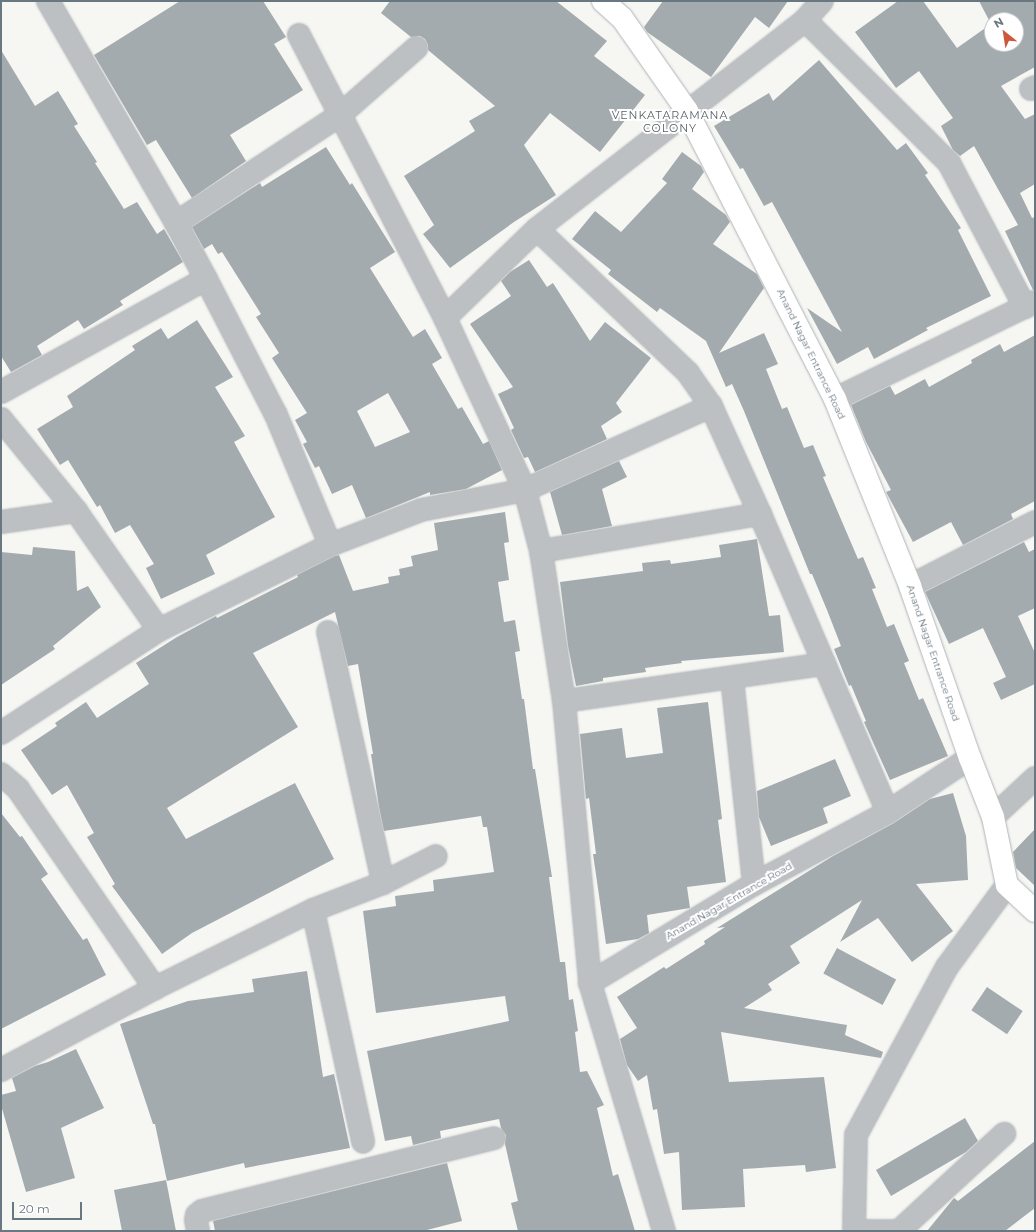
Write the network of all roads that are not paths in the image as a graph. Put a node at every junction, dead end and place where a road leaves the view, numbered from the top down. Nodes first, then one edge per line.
1 (48, 1) edge
2 (603, 1) edge
3 (822, 1) edge
4 (805, 20) junction
5 (299, 35) dead end
6 (416, 48) dead end
7 (686, 111) junction
8 (341, 114) junction
9 (176, 223) junction
10 (537, 229) junction
11 (206, 279) junction
12 (1030, 305) edge
13 (445, 318) junction
14 (1, 392) edge
15 (835, 399) junction
16 (711, 406) junction
17 (1, 419) edge
18 (525, 490) junction
19 (76, 511) junction
20 (760, 514) junction
21 (1, 522) edge
22 (1035, 522) edge
23 (330, 545) junction
24 (541, 551) junction
25 (910, 586) junction
26 (159, 630) junction
27 (328, 632) dead end
28 (824, 664) junction
29 (732, 678) junction
30 (564, 701) junction
31 (1, 733) edge
32 (970, 758) junction
33 (1, 774) edge
34 (1035, 778) edge
35 (888, 812) junction
36 (993, 817) junction
37 (436, 856) dead end
38 (383, 883) junction
39 (754, 884) junction
40 (1007, 885) junction
41 (1034, 909) edge
42 (313, 910) junction
43 (590, 983) junction
44 (155, 988) junction
45 (1, 1070) edge
46 (1004, 1134) dead end
47 (494, 1138) dead end
48 (363, 1142) dead end
49 (198, 1231) edge
50 (664, 1231) edge
51 (854, 1231) edge
52 (901, 1231) edge

1 - 9 street
2 - 7 street, Anand Nagar Entrance Road
3 - 4 street
4 - 7 street
4 - 12 street
5 - 8 street
6 - 8 street
7 - 10 street
7 - 15 street, Anand Nagar Entrance Road
8 - 9 street
8 - 13 street
9 - 11 street
10 - 13 street
10 - 16 street
11 - 14 street
11 - 23 street
12 - 15 street
13 - 18 street
15 - 25 street, Anand Nagar Entrance Road
16 - 18 street
16 - 20 street
17 - 19 street
18 - 23 street
18 - 24 street
19 - 21 street
19 - 26 street
20 - 24 street
20 - 28 street
22 - 25 street
23 - 26 street
24 - 30 street
25 - 32 street, Anand Nagar Entrance Road
26 - 31 street
27 - 38 street
28 - 29 street
28 - 35 street
29 - 30 street
29 - 39 street
30 - 43 street
32 - 35 street, Anand Nagar Entrance Road
32 - 36 street, Anand Nagar Entrance Road
33 - 44 street
34 - 36 street
35 - 39 street, Anand Nagar Entrance Road
36 - 40 street, Anand Nagar Entrance Road
37 - 38 street
38 - 42 street
39 - 43 street, Anand Nagar Entrance Road
40 - 41 street
40 - 51 street
42 - 44 street
42 - 48 street
43 - 50 street
44 - 45 street
46 - 52 street
47 - 49 street
51 - 52 street

